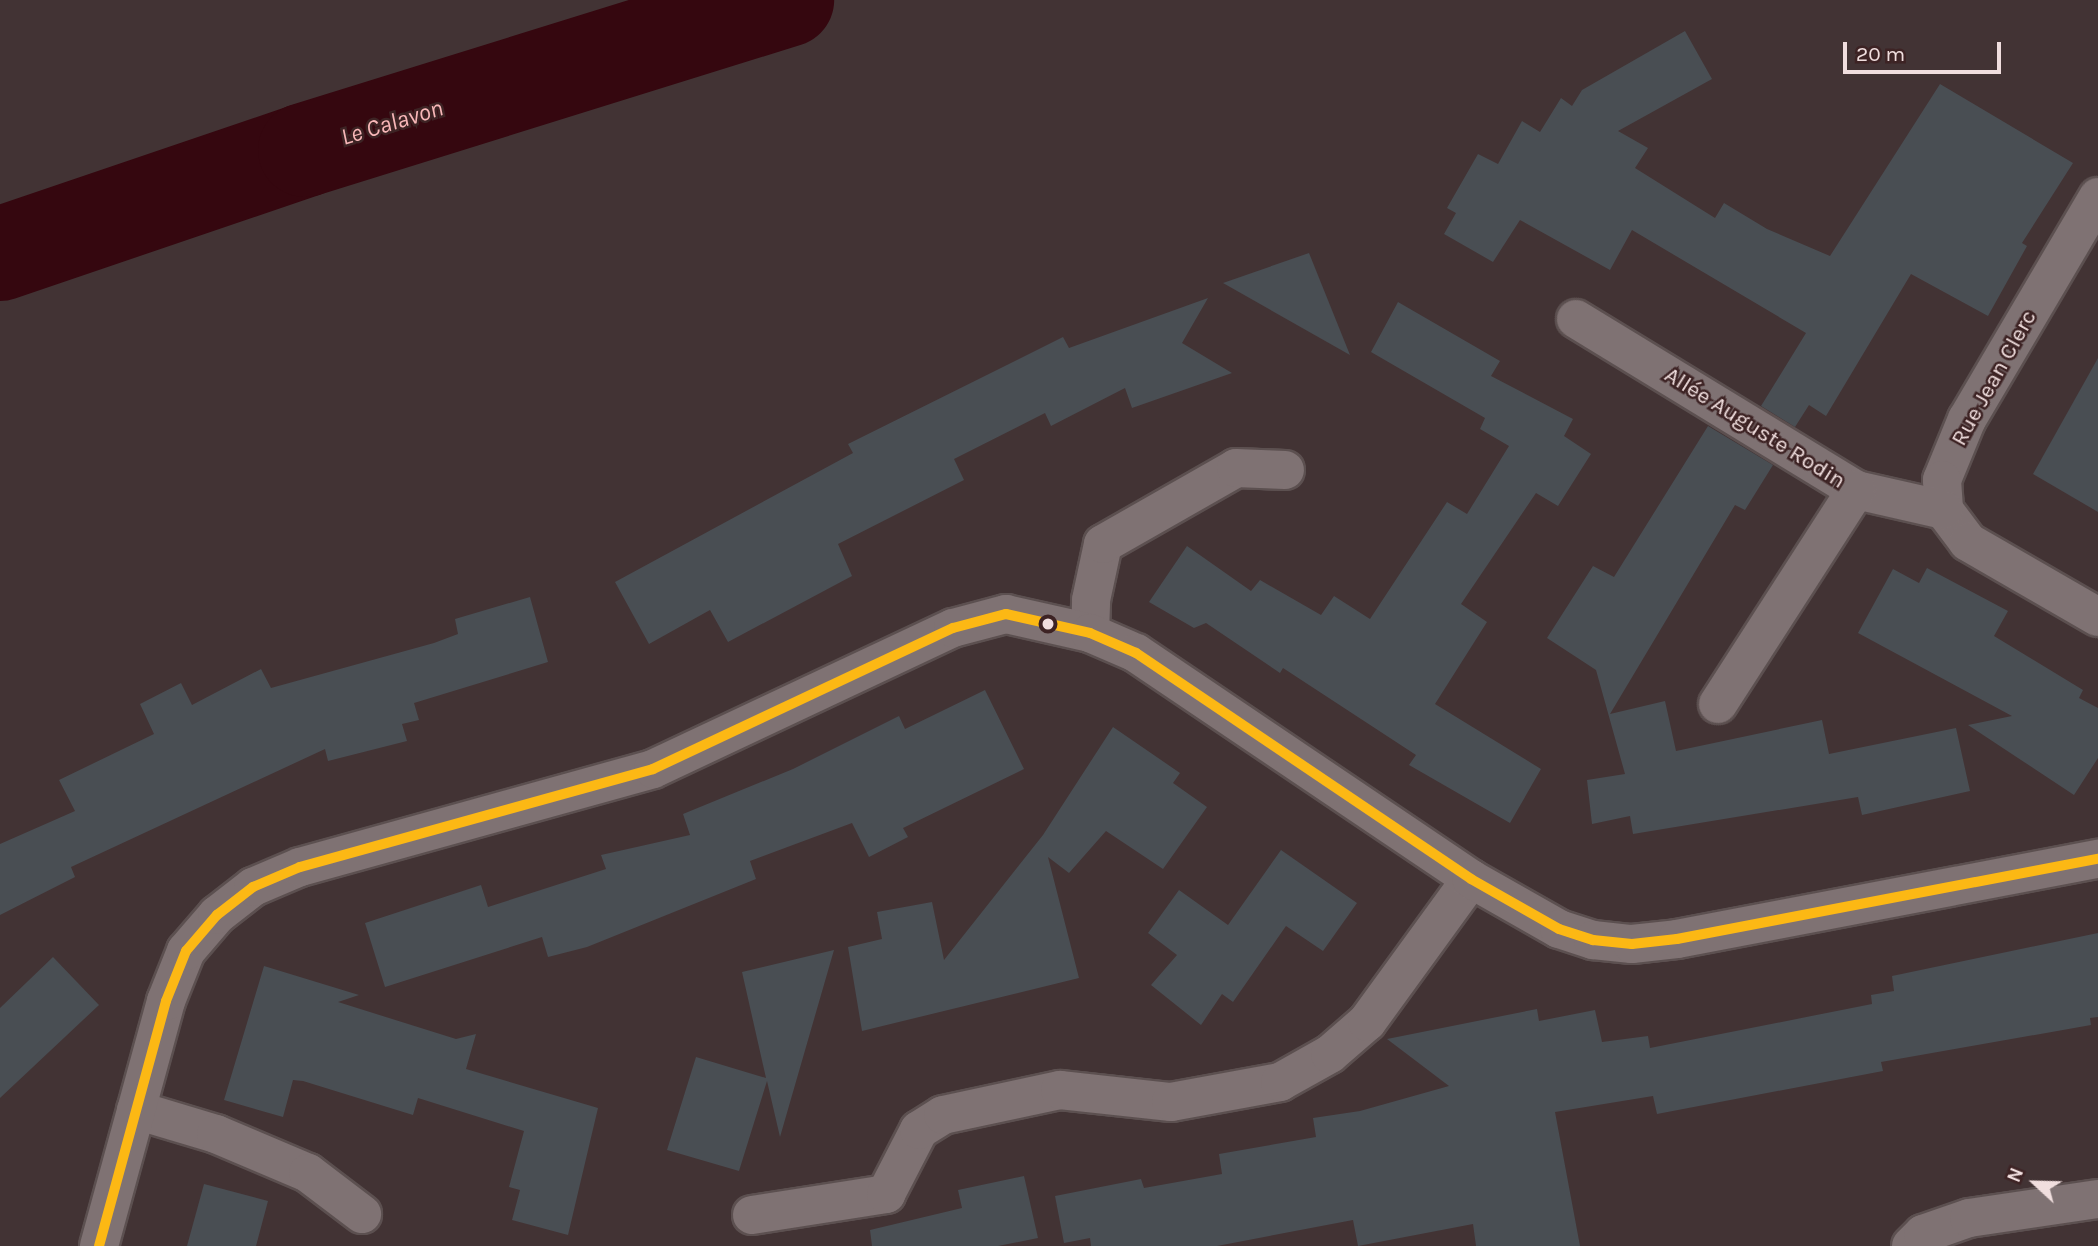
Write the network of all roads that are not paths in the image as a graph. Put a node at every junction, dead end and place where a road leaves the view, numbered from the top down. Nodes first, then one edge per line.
1 (2098, 197) edge
2 (1576, 319) dead end
3 (1285, 470) dead end
4 (1856, 490) junction
5 (1944, 510) junction
6 (2098, 617) edge
7 (1090, 633) junction
8 (1718, 704) dead end
9 (2098, 859) edge
10 (1471, 879) junction
11 (136, 1110) junction
12 (2098, 1199) edge
13 (362, 1214) dead end
14 (752, 1215) dead end
15 (99, 1246) edge
16 (1911, 1246) edge

1 - 5 street, Rue Jean Clerc
2 - 4 street, Allée Auguste Rodin
3 - 7 street
4 - 5 street, Allée Auguste Rodin
4 - 8 street
5 - 6 street
7 - 10 street
7 - 11 street
9 - 10 street
10 - 14 street
11 - 13 street
11 - 15 street
12 - 16 street

